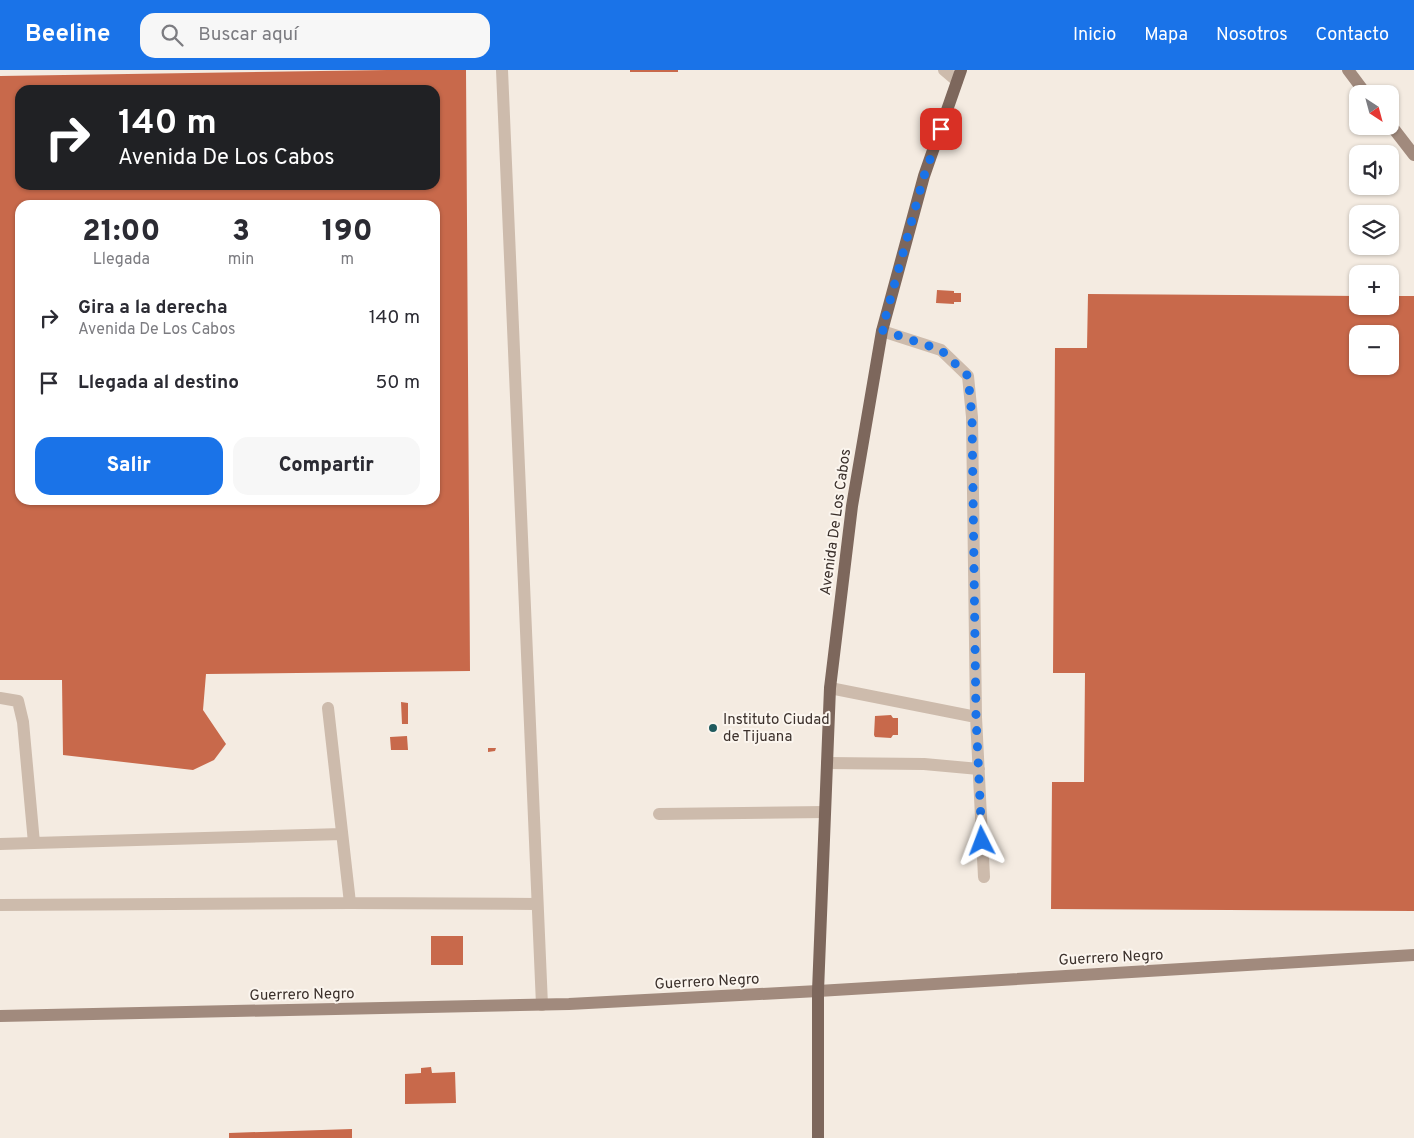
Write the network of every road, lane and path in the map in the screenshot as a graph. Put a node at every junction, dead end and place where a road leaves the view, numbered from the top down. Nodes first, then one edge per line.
1 (502, 70) edge
2 (944, 70) edge
3 (1348, 70) edge
4 (959, 76) edge
5 (1359, 85) edge
6 (1399, 135) edge
7 (1414, 155) edge
8 (882, 330) junction
9 (830, 688) junction
10 (0, 698) edge
11 (328, 708) dead end
12 (976, 717) junction
13 (827, 763) junction
14 (978, 769) junction
15 (825, 812) junction
16 (659, 814) dead end
17 (342, 834) junction
18 (34, 843) junction
19 (0, 844) edge
20 (984, 877) dead end
21 (350, 903) junction
22 (537, 904) junction
23 (0, 905) edge
24 (1414, 955) edge
25 (818, 992) junction
26 (542, 1005) junction
27 (0, 1016) edge
28 (818, 1138) edge

1 - 22 lane
2 - 4 lane
3 - 5 street
4 - 8 main road, Avenida De Los Cabos
6 - 7 street
8 - 9 main road, Avenida De Los Cabos
8 - 12 lane
9 - 12 lane
9 - 13 main road, Avenida De Los Cabos
10 - 18 lane
11 - 17 lane
12 - 14 lane
13 - 14 lane
13 - 15 main road, Avenida De Los Cabos
14 - 20 lane
15 - 16 lane
15 - 25 main road, Avenida De Los Cabos
17 - 18 lane
17 - 21 lane
18 - 19 lane
21 - 22 lane
21 - 23 lane
22 - 26 lane
24 - 25 street, Guerrero Negro
25 - 26 street, Guerrero Negro
25 - 28 main road, Avenida De Los Cabos
26 - 27 street, Guerrero Negro

